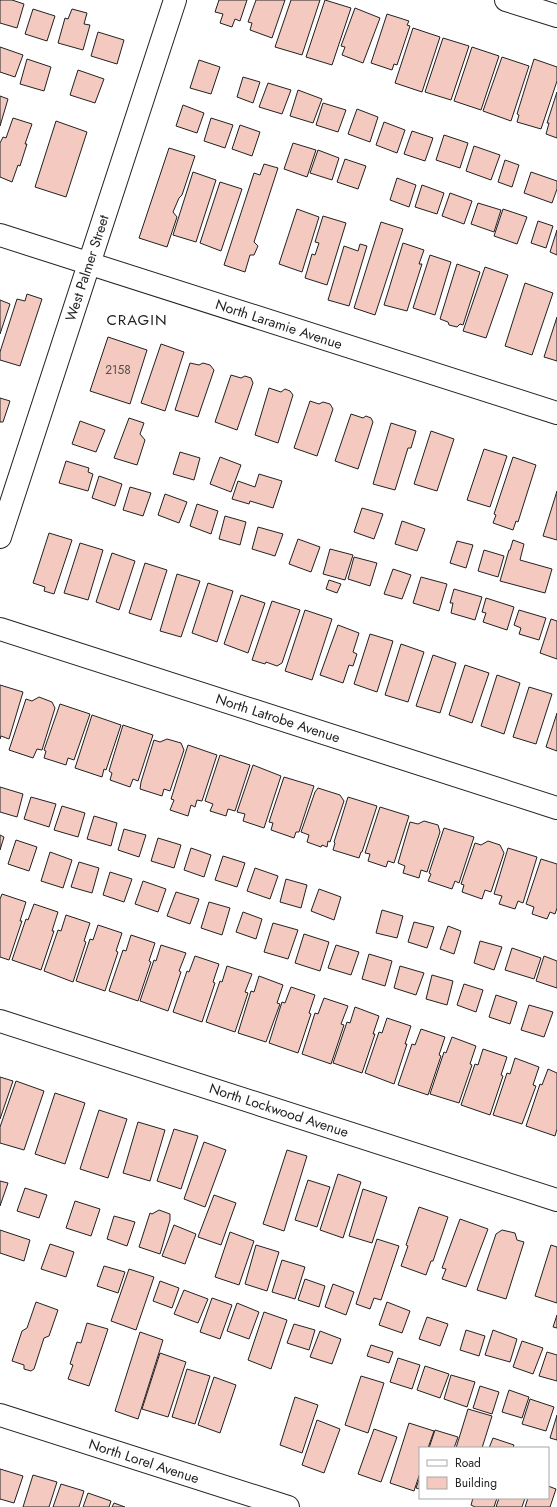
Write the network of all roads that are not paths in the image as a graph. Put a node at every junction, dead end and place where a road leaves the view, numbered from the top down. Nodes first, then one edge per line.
1 (175, 0) edge
2 (506, 0) edge
3 (557, 16) edge
4 (0, 235) edge
5 (89, 264) junction
6 (557, 413) edge
7 (0, 537) edge
8 (0, 629) edge
9 (557, 808) edge
10 (0, 1021) edge
11 (556, 1197) edge
12 (0, 1415) edge
13 (288, 1507) edge

1 - 5 street, West Palmer Street
2 - 3 street
4 - 5 street, North Laramie Avenue
5 - 6 street, North Laramie Avenue
5 - 7 street, West Palmer Street
8 - 9 street, North Latrobe Avenue
10 - 11 street, North Lockwood Avenue
12 - 13 street, North Lorel Avenue

